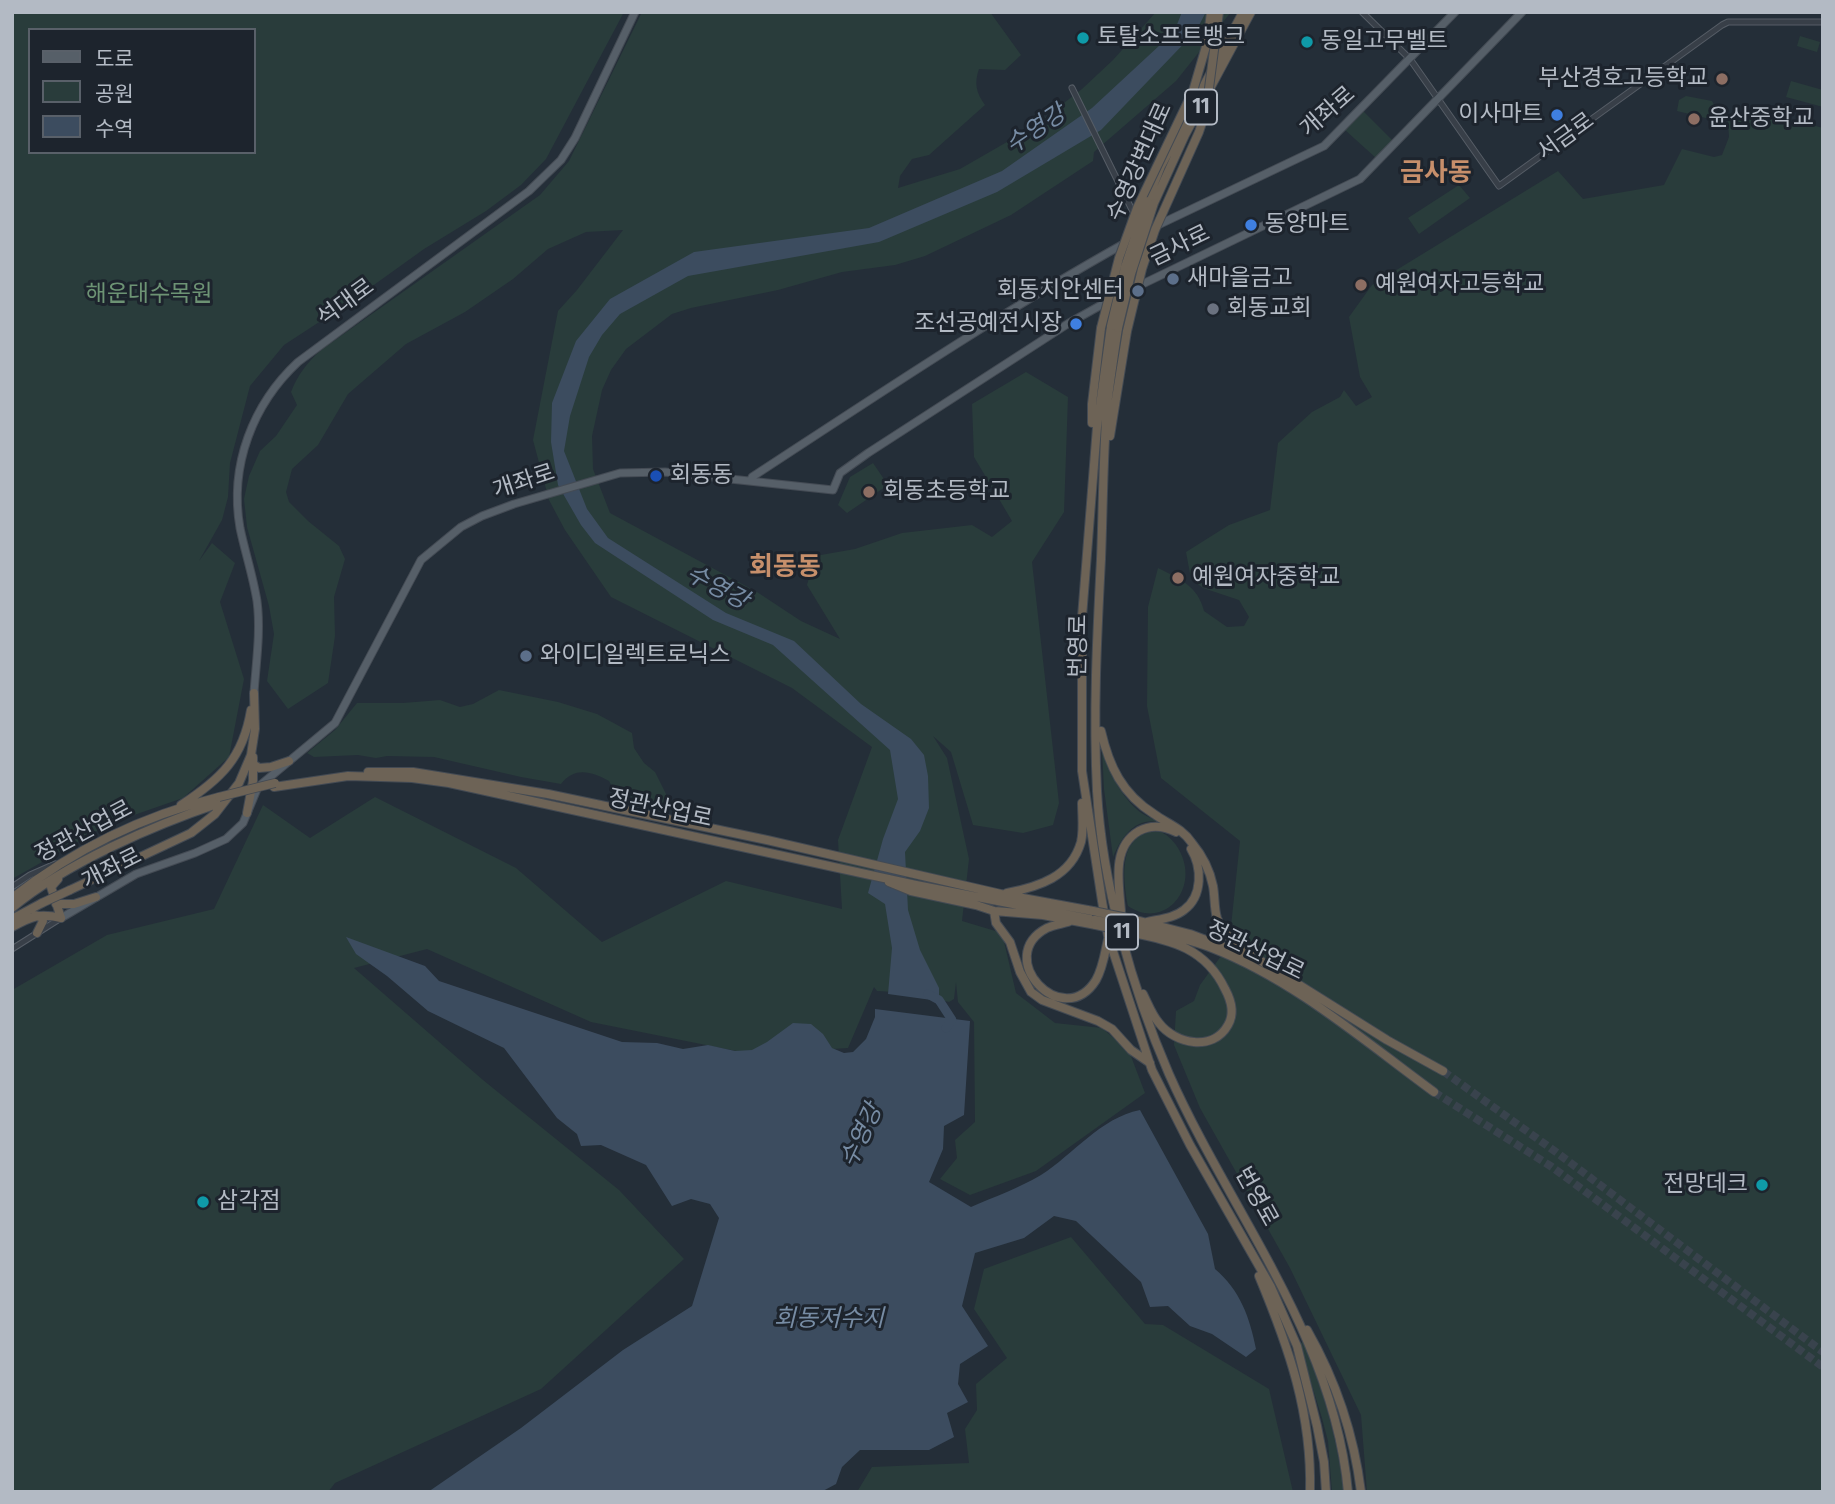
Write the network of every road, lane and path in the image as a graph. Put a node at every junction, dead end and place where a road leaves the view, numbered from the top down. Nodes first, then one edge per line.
1 (635, 12) edge
2 (1211, 12) edge
3 (1219, 12) edge
4 (1242, 12) edge
5 (1251, 12) edge
6 (1362, 12) edge
7 (1455, 12) edge
8 (1522, 12) edge
9 (1823, 22) edge
10 (1410, 59) junction
11 (1072, 88) dead end
12 (1439, 98) junction
13 (1151, 202) junction
14 (1136, 218) junction
15 (1162, 223) junction
16 (1143, 233) junction
17 (1119, 328) junction
18 (1093, 468) junction
19 (751, 481) junction
20 (254, 693) junction
21 (1097, 714) junction
22 (253, 746) junction
23 (289, 761) junction
24 (253, 764) junction
25 (1082, 771) junction
26 (275, 785) junction
27 (220, 800) junction
28 (168, 812) junction
29 (247, 813) junction
30 (827, 859) junction
31 (61, 861) junction
32 (863, 872) junction
33 (62, 874) junction
34 (12, 887) edge
35 (96, 897) junction
36 (1000, 897) junction
37 (12, 898) edge
38 (56, 904) junction
39 (12, 908) edge
40 (994, 911) junction
41 (35, 915) junction
42 (61, 918) junction
43 (12, 919) edge
44 (1095, 919) junction
45 (1072, 921) junction
46 (1143, 922) junction
47 (12, 927) edge
48 (1132, 927) junction
49 (1122, 932) junction
50 (37, 933) junction
51 (1108, 936) junction
52 (1158, 938) junction
53 (12, 948) edge
54 (1222, 952) junction
55 (1261, 961) junction
56 (1133, 974) junction
57 (1150, 1063) junction
58 (1443, 1071) tunnel mouth
59 (1434, 1092) tunnel mouth
60 (1248, 1248) junction
61 (1274, 1273) junction
62 (1310, 1492) edge
63 (1326, 1492) edge
64 (1348, 1492) edge
65 (1361, 1492) edge

1 - 20 main road, 석대로
2 - 18 highway, 수영강변대로, bridge
3 - 17 highway, bridge
4 - 13 highway, 번영로 / 11
5 - 13 highway, 번영로 / 11
6 - 10 street
7 - 10 main road, 개좌로
8 - 12 main road, 금사로
9 - 12 street, 서금로
10 - 12 street
10 - 15 main road, 개좌로
11 - 14 street
12 - 19 main road, 금사로
13 - 17 highway, 번영로 / 11, bridge
14 - 15 street
14 - 16 street
15 - 16 main road, 개좌로
16 - 19 main road, 개좌로
17 - 18 highway, 번영로 / 11
17 - 21 highway, 번영로 / 11
18 - 25 highway, 번영로 / 11
19 - 23 main road, 개좌로
20 - 22 highway
20 - 28 highway
21 - 49 highway, 번영로 / 11
21 - 55 highway
22 - 24 highway
22 - 43 highway, bridge
23 - 24 highway
23 - 29 main road, 개좌로
24 - 29 highway
25 - 36 highway
25 - 51 highway, 번영로 / 11
26 - 27 highway, bridge
26 - 30 highway, 정관산업로
26 - 30 highway
27 - 28 highway, 정관산업로
27 - 33 highway, 정관산업로
28 - 31 highway, 정관산업로
29 - 35 main road, 개좌로
30 - 32 highway, 정관산업로
30 - 36 highway
31 - 34 street
31 - 37 highway, 정관산업로
32 - 36 highway, 정관산업로
32 - 40 highway
33 - 38 highway
33 - 39 highway, 정관산업로
35 - 38 highway
35 - 42 main road, 개좌로
36 - 44 highway
38 - 42 highway
40 - 45 highway
40 - 57 highway
41 - 42 highway
41 - 47 highway
41 - 50 highway
42 - 50 street, 개좌로
44 - 45 highway
44 - 48 highway, bridge
44 - 48 highway, bridge
45 - 51 highway
46 - 48 highway, 정관산업로
46 - 49 highway
46 - 55 highway, 정관산업로
48 - 52 highway
48 - 54 highway, 정관산업로
49 - 56 highway, 번영로 / 11
50 - 53 street, 개좌로
51 - 57 highway, 번영로 / 11
52 - 54 highway
52 - 56 highway
54 - 59 highway, 정관산업로
55 - 58 highway, 정관산업로
56 - 61 highway, 번영로 / 11
57 - 60 highway, 번영로 / 11
60 - 62 highway, 번영로 / 11
60 - 63 highway, 번영로 / 11
61 - 64 highway, 번영로 / 11
61 - 65 highway, 번영로 / 11

